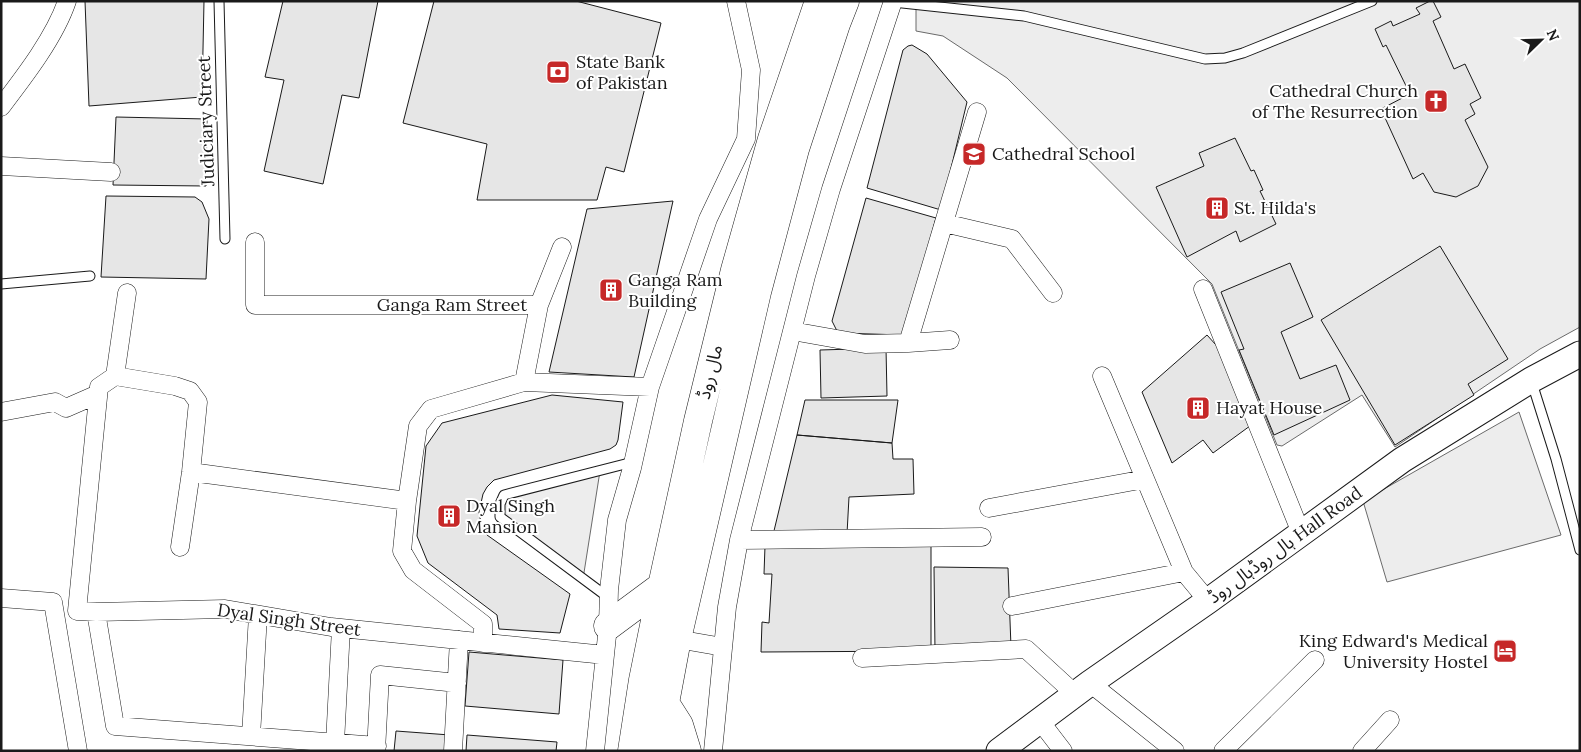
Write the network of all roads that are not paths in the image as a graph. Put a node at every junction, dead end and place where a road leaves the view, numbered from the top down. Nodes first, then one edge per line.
1 (67, 1) edge
2 (219, 1) edge
3 (736, 1) edge
4 (819, 1) edge
5 (845, 1) edge
6 (1372, 1) edge
7 (893, 2) edge
8 (1, 107) edge
9 (977, 112) dead end
10 (759, 139) junction
11 (1, 166) edge
12 (111, 172) dead end
13 (944, 223) junction
14 (226, 239) dead end
15 (255, 242) dead end
16 (562, 247) dead end
17 (90, 276) dead end
18 (1, 284) edge
19 (1203, 289) dead end
20 (127, 293) dead end
21 (1053, 293) dead end
22 (539, 305) junction
23 (792, 331) junction
24 (950, 340) dead end
25 (908, 343) junction
26 (1580, 354) edge
27 (115, 376) junction
28 (1102, 376) dead end
29 (1531, 380) junction
30 (524, 382) junction
31 (650, 388) junction
32 (98, 391) junction
33 (1, 412) edge
34 (633, 462) junction
35 (191, 472) junction
36 (1146, 479) junction
37 (406, 501) junction
38 (989, 508) dead end
39 (1302, 533) junction
40 (982, 537) dead end
41 (739, 540) junction
42 (180, 547) dead end
43 (1580, 550) edge
44 (1184, 572) junction
45 (662, 586) junction
46 (1, 598) edge
47 (609, 598) junction
48 (1208, 601) junction
49 (1012, 606) dead end
50 (96, 612) junction
51 (258, 614) junction
52 (608, 626) junction
53 (341, 628) junction
54 (677, 639) junction
55 (459, 640) junction
56 (483, 643) junction
57 (723, 647) junction
58 (605, 655) junction
59 (862, 658) dead end
60 (1315, 660) dead end
61 (457, 683) junction
62 (1082, 689) junction
63 (665, 703) junction
64 (1390, 720) dead end
65 (1040, 721) junction
66 (251, 736) junction
67 (335, 743) junction
68 (377, 748) edge
69 (78, 751) edge
70 (453, 751) edge
71 (595, 751) edge
72 (632, 751) edge
73 (659, 751) edge
74 (687, 751) edge
75 (713, 751) edge
76 (1000, 751) edge
77 (1063, 751) edge
78 (1175, 751) edge
79 (1223, 751) edge
80 (1362, 751) edge

1 - 8 street
2 - 14 lane, Judiciary Street
3 - 10 street
4 - 10 main road, مال روڈ
5 - 54 main road, مال روڈ
6 - 7 lane
7 - 23 street
9 - 13 street
10 - 31 street
10 - 45 main road, مال روڈ
11 - 12 street
13 - 21 street
13 - 25 street
15 - 22 street, Ganga Ram Street
16 - 22 street
17 - 18 lane
19 - 39 street
20 - 27 street
22 - 30 street, Ganga Ram Street
23 - 25 street
23 - 41 street
24 - 25 street
26 - 29 main road, ہال روڈہال روڈ Hall Road
27 - 32 street
27 - 35 street
28 - 36 street
29 - 39 main road, ہال روڈہال روڈ Hall Road
29 - 43 lane
30 - 31 street
30 - 37 street
31 - 34 street
32 - 33 street
32 - 50 street, Dyal Singh Street
34 - 47 street
34 - 47 lane
35 - 37 street
35 - 42 street
36 - 38 street
36 - 44 street
37 - 56 street
39 - 48 main road, ہال روڈہال روڈ Hall Road
40 - 41 street
41 - 57 street
44 - 48 street
44 - 49 street
45 - 52 main road
45 - 72 main road, مال روڈ
46 - 69 street
47 - 52 street
48 - 62 main road, ہال روڈہال روڈ Hall Road
50 - 51 street, Dyal Singh Street
50 - 66 street
51 - 53 street, Dyal Singh Street
51 - 66 street
52 - 58 street
53 - 55 street, Dyal Singh Street
53 - 67 street
54 - 57 street
54 - 63 main road, مال روڈ
55 - 56 street, Dyal Singh Street
55 - 61 street
56 - 58 street, Dyal Singh Street
57 - 75 street
58 - 71 street
59 - 62 street
60 - 79 street
61 - 68 street
61 - 70 street
62 - 65 main road, ہال روڈہال روڈ Hall Road
62 - 78 street
63 - 73 main road, مال روڈ
63 - 74 main road
64 - 80 street
65 - 76 main road, ہال روڈہال روڈ Hall Road
65 - 77 street
66 - 67 street
67 - 68 street

